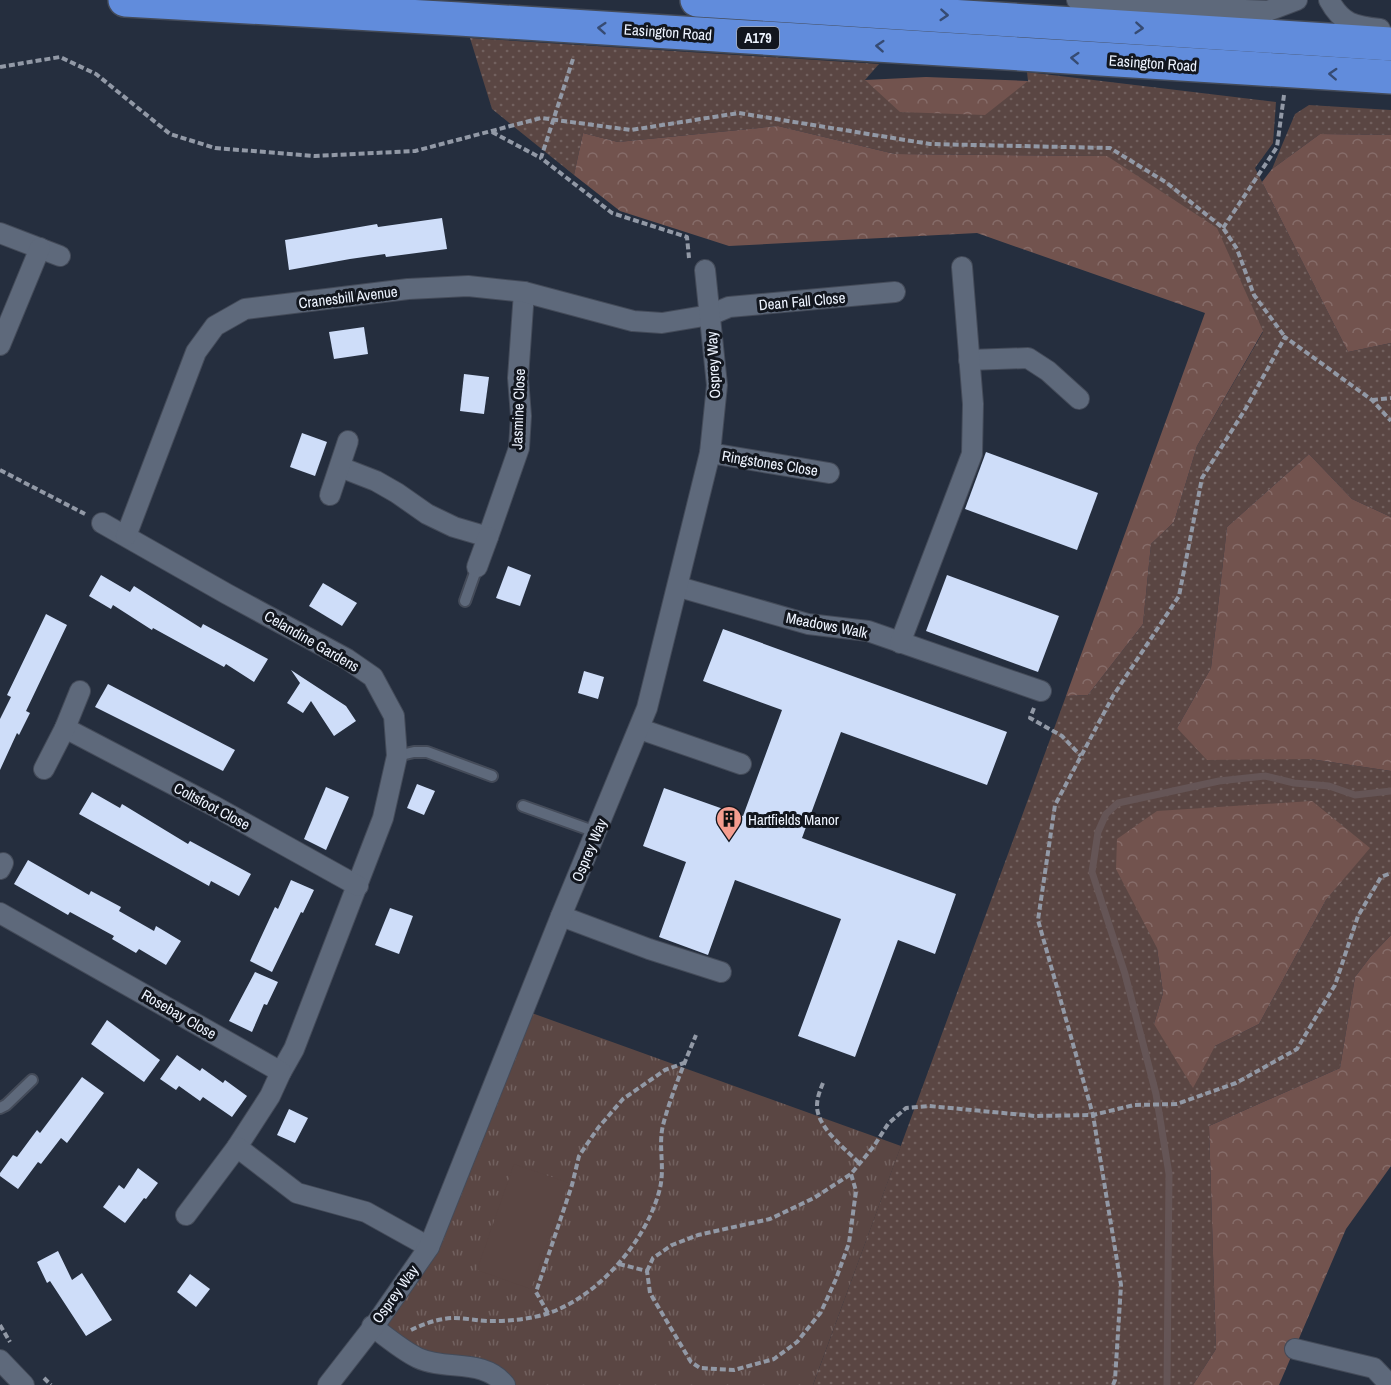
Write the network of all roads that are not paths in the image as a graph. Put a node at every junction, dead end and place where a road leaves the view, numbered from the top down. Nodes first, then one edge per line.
1 (125, 0) edge
2 (698, 0) edge
3 (1077, 0) edge
4 (1298, 0) edge
5 (1329, 0) edge
6 (1391, 32) edge
7 (1391, 44) edge
8 (1391, 77) edge
9 (0, 233) edge
10 (40, 248) junction
11 (60, 256) dead end
12 (962, 267) dead end
13 (705, 270) road end
14 (524, 292) junction
15 (895, 292) dead end
16 (710, 315) junction
17 (0, 345) edge
18 (969, 360) junction
19 (1079, 399) dead end
20 (348, 441) dead end
21 (710, 453) junction
22 (340, 467) junction
23 (829, 473) dead end
24 (330, 495) dead end
25 (102, 523) road end
26 (126, 536) junction
27 (488, 537) junction
28 (477, 567) joint
29 (679, 587) junction
30 (465, 601) dead end
31 (900, 643) junction
32 (1041, 691) road end
33 (80, 692) dead end
34 (65, 728) junction
35 (640, 729) junction
36 (397, 756) junction
37 (741, 764) dead end
38 (44, 769) dead end
39 (492, 776) dead end
40 (523, 806) dead end
41 (596, 832) junction
42 (358, 886) junction
43 (0, 913) edge
44 (561, 916) junction
45 (721, 972) dead end
46 (281, 1072) junction
47 (32, 1080) dead end
48 (0, 1108) edge
49 (237, 1148) junction
50 (186, 1215) dead end
51 (429, 1247) junction
52 (372, 1326) junction
53 (1295, 1349) dead end
54 (0, 1360) edge
55 (24, 1385) edge
56 (328, 1385) edge
57 (505, 1385) edge
58 (1390, 1385) edge

8 -> 1 highway, Easington Road / A179
2 -> 7 highway, A179
3 - 4 street
5 - 6 street
9 - 10 street
10 - 11 street
10 - 17 street
12 - 18 street
13 - 16 street, Osprey Way
14 - 16 street, Cranesbill Avenue
14 - 26 street, Cranesbill Avenue
14 - 27 street, Jasmine Close
15 - 16 street, Dean Fall Close
16 - 21 street, Osprey Way
18 - 19 street
18 - 31 street
20 - 22 street
21 - 23 street, Ringstones Close
21 - 29 street, Osprey Way
22 - 24 street
22 - 27 street
25 - 26 street, Celandine Gardens
26 - 36 street, Celandine Gardens
27 - 28 street, Jasmine Close
28 - 30 lane
29 - 31 street, Meadows Walk
29 - 35 street, Osprey Way
31 - 32 street, Meadows Walk
33 - 34 street
34 - 38 street
34 - 42 street, Coltsfoot Close
35 - 37 street
35 - 41 street, Osprey Way
36 - 39 lane
36 - 42 street, Celandine Gardens
40 - 41 lane
41 - 44 street, Osprey Way
42 - 46 street, Celandine Gardens
43 - 46 street, Rosebay Close
44 - 45 street
44 - 51 street, Osprey Way
46 - 49 street
47 - 48 lane
49 - 50 street
49 - 51 street
51 - 52 street, Osprey Way
52 - 56 street, Osprey Way
52 - 57 street
53 - 58 street
54 - 55 street

